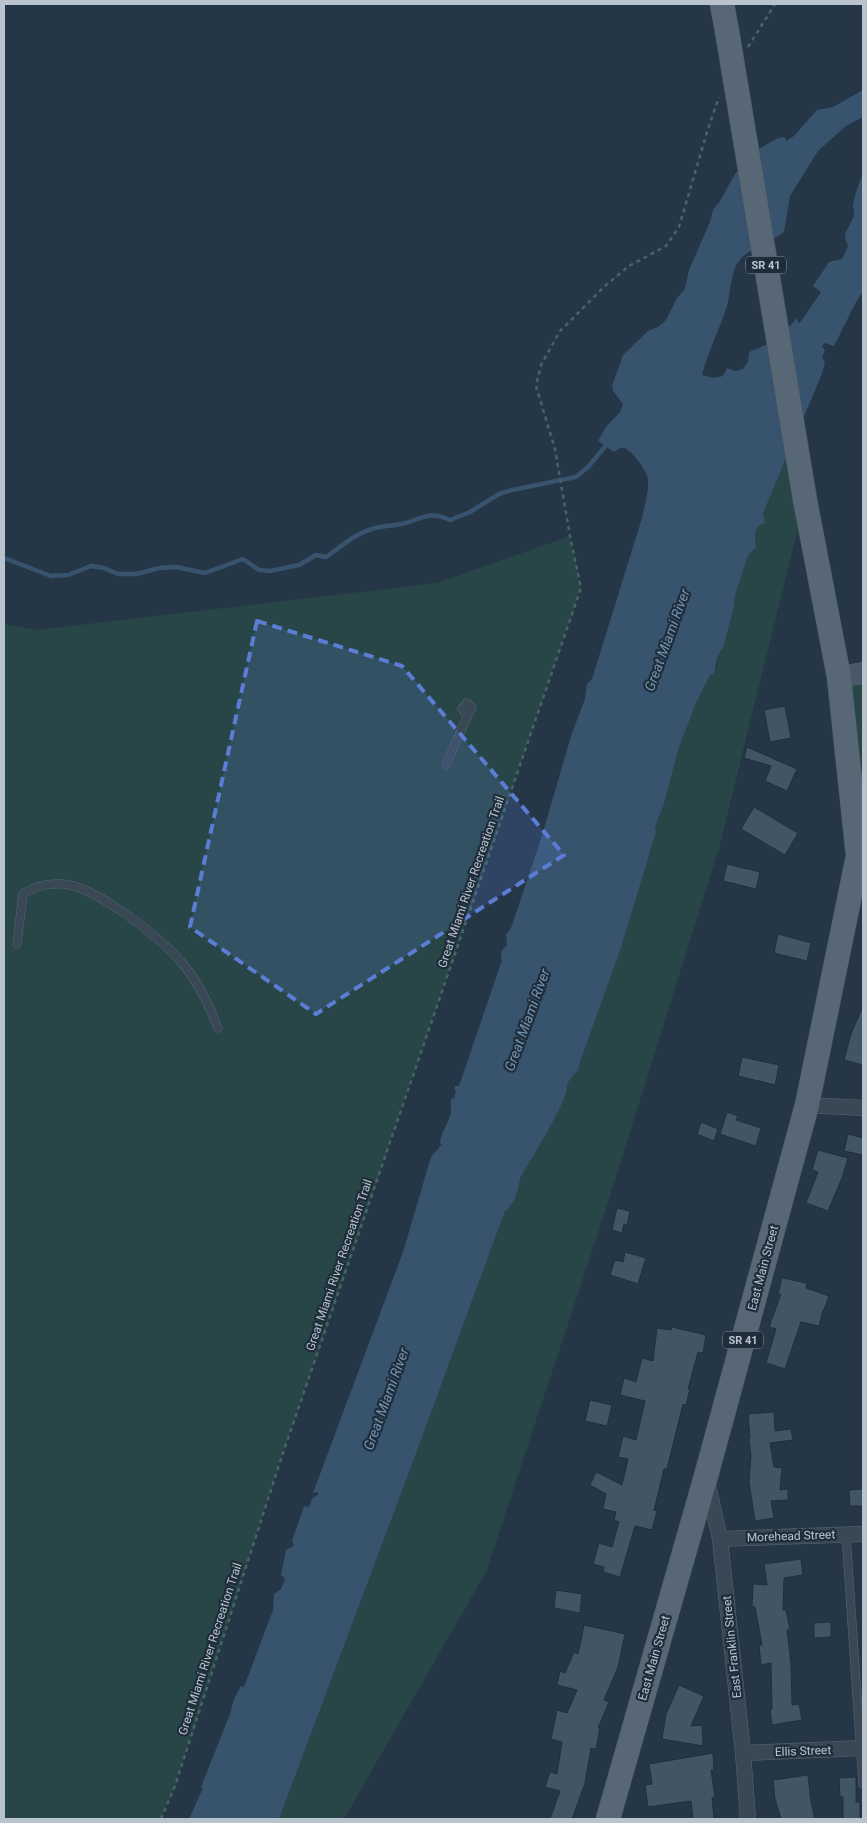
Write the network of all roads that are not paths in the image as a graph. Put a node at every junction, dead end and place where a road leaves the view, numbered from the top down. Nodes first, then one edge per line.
1 (722, 4) edge
2 (863, 673) edge
3 (839, 677) junction
4 (468, 715) dead end
5 (446, 765) dead end
6 (861, 851) edge
7 (17, 944) dead end
8 (218, 1028) dead end
9 (807, 1105) junction
10 (863, 1108) edge
11 (706, 1476) junction
12 (846, 1534) junction
13 (863, 1534) edge
14 (720, 1539) junction
15 (862, 1748) edge
16 (743, 1753) junction
17 (863, 1784) edge
18 (608, 1819) edge
19 (748, 1819) edge

1 - 3 main road, SR 41, bridge
2 - 3 street
3 - 6 main road, SR 41
4 - 5 lane
6 - 9 main road, East Main Street / SR 41
7 - 8 lane
9 - 10 street
9 - 11 main road, East Main Street / SR 41
11 - 14 street, East Franklin Street
11 - 18 main road, East Main Street / SR 41
12 - 13 street, Morehead Street
12 - 14 street, Morehead Street
12 - 15 lane
14 - 16 street, East Franklin Street
15 - 16 street, Ellis Street
15 - 17 lane
16 - 19 street, East Franklin Street

